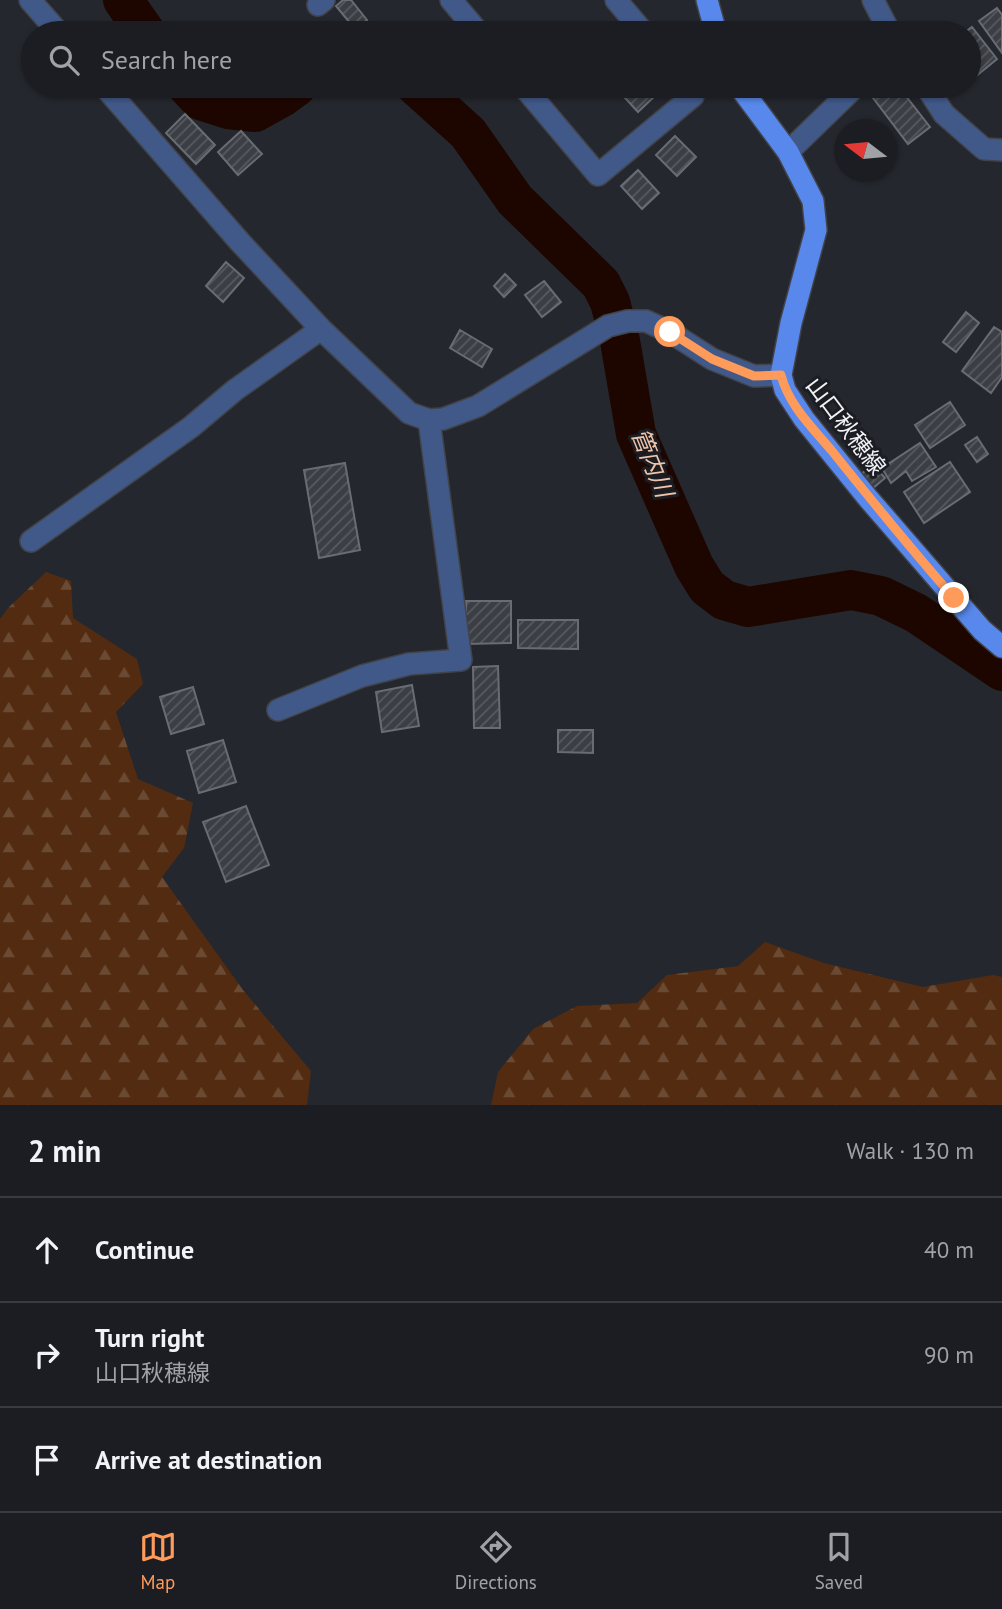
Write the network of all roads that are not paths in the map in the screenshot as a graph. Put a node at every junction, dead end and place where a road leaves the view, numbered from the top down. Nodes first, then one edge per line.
1 (30, 0) edge
2 (451, 0) edge
3 (616, 0) edge
4 (707, 0) edge
5 (873, 0) edge
6 (48, 21) edge
7 (469, 21) edge
8 (634, 21) edge
9 (713, 21) edge
10 (884, 21) edge
11 (114, 98) edge
12 (533, 98) edge
13 (686, 98) edge
14 (748, 98) edge
15 (844, 98) edge
16 (934, 98) edge
17 (1002, 150) edge
18 (788, 152) junction
19 (321, 329) junction
20 (781, 375) junction
21 (429, 420) junction
22 (31, 541) dead end
23 (1002, 647) edge
24 (278, 710) dead end

1 - 6 street
2 - 7 street
3 - 8 street
4 - 9 main road
5 - 10 street
11 - 19 street
12 - 13 street
14 - 18 main road, 山口秋穂線
15 - 18 street
16 - 17 street
18 - 20 main road, 山口秋穂線
19 - 21 street
19 - 22 street
20 - 21 street
20 - 23 main road, 山口秋穂線
21 - 24 street

